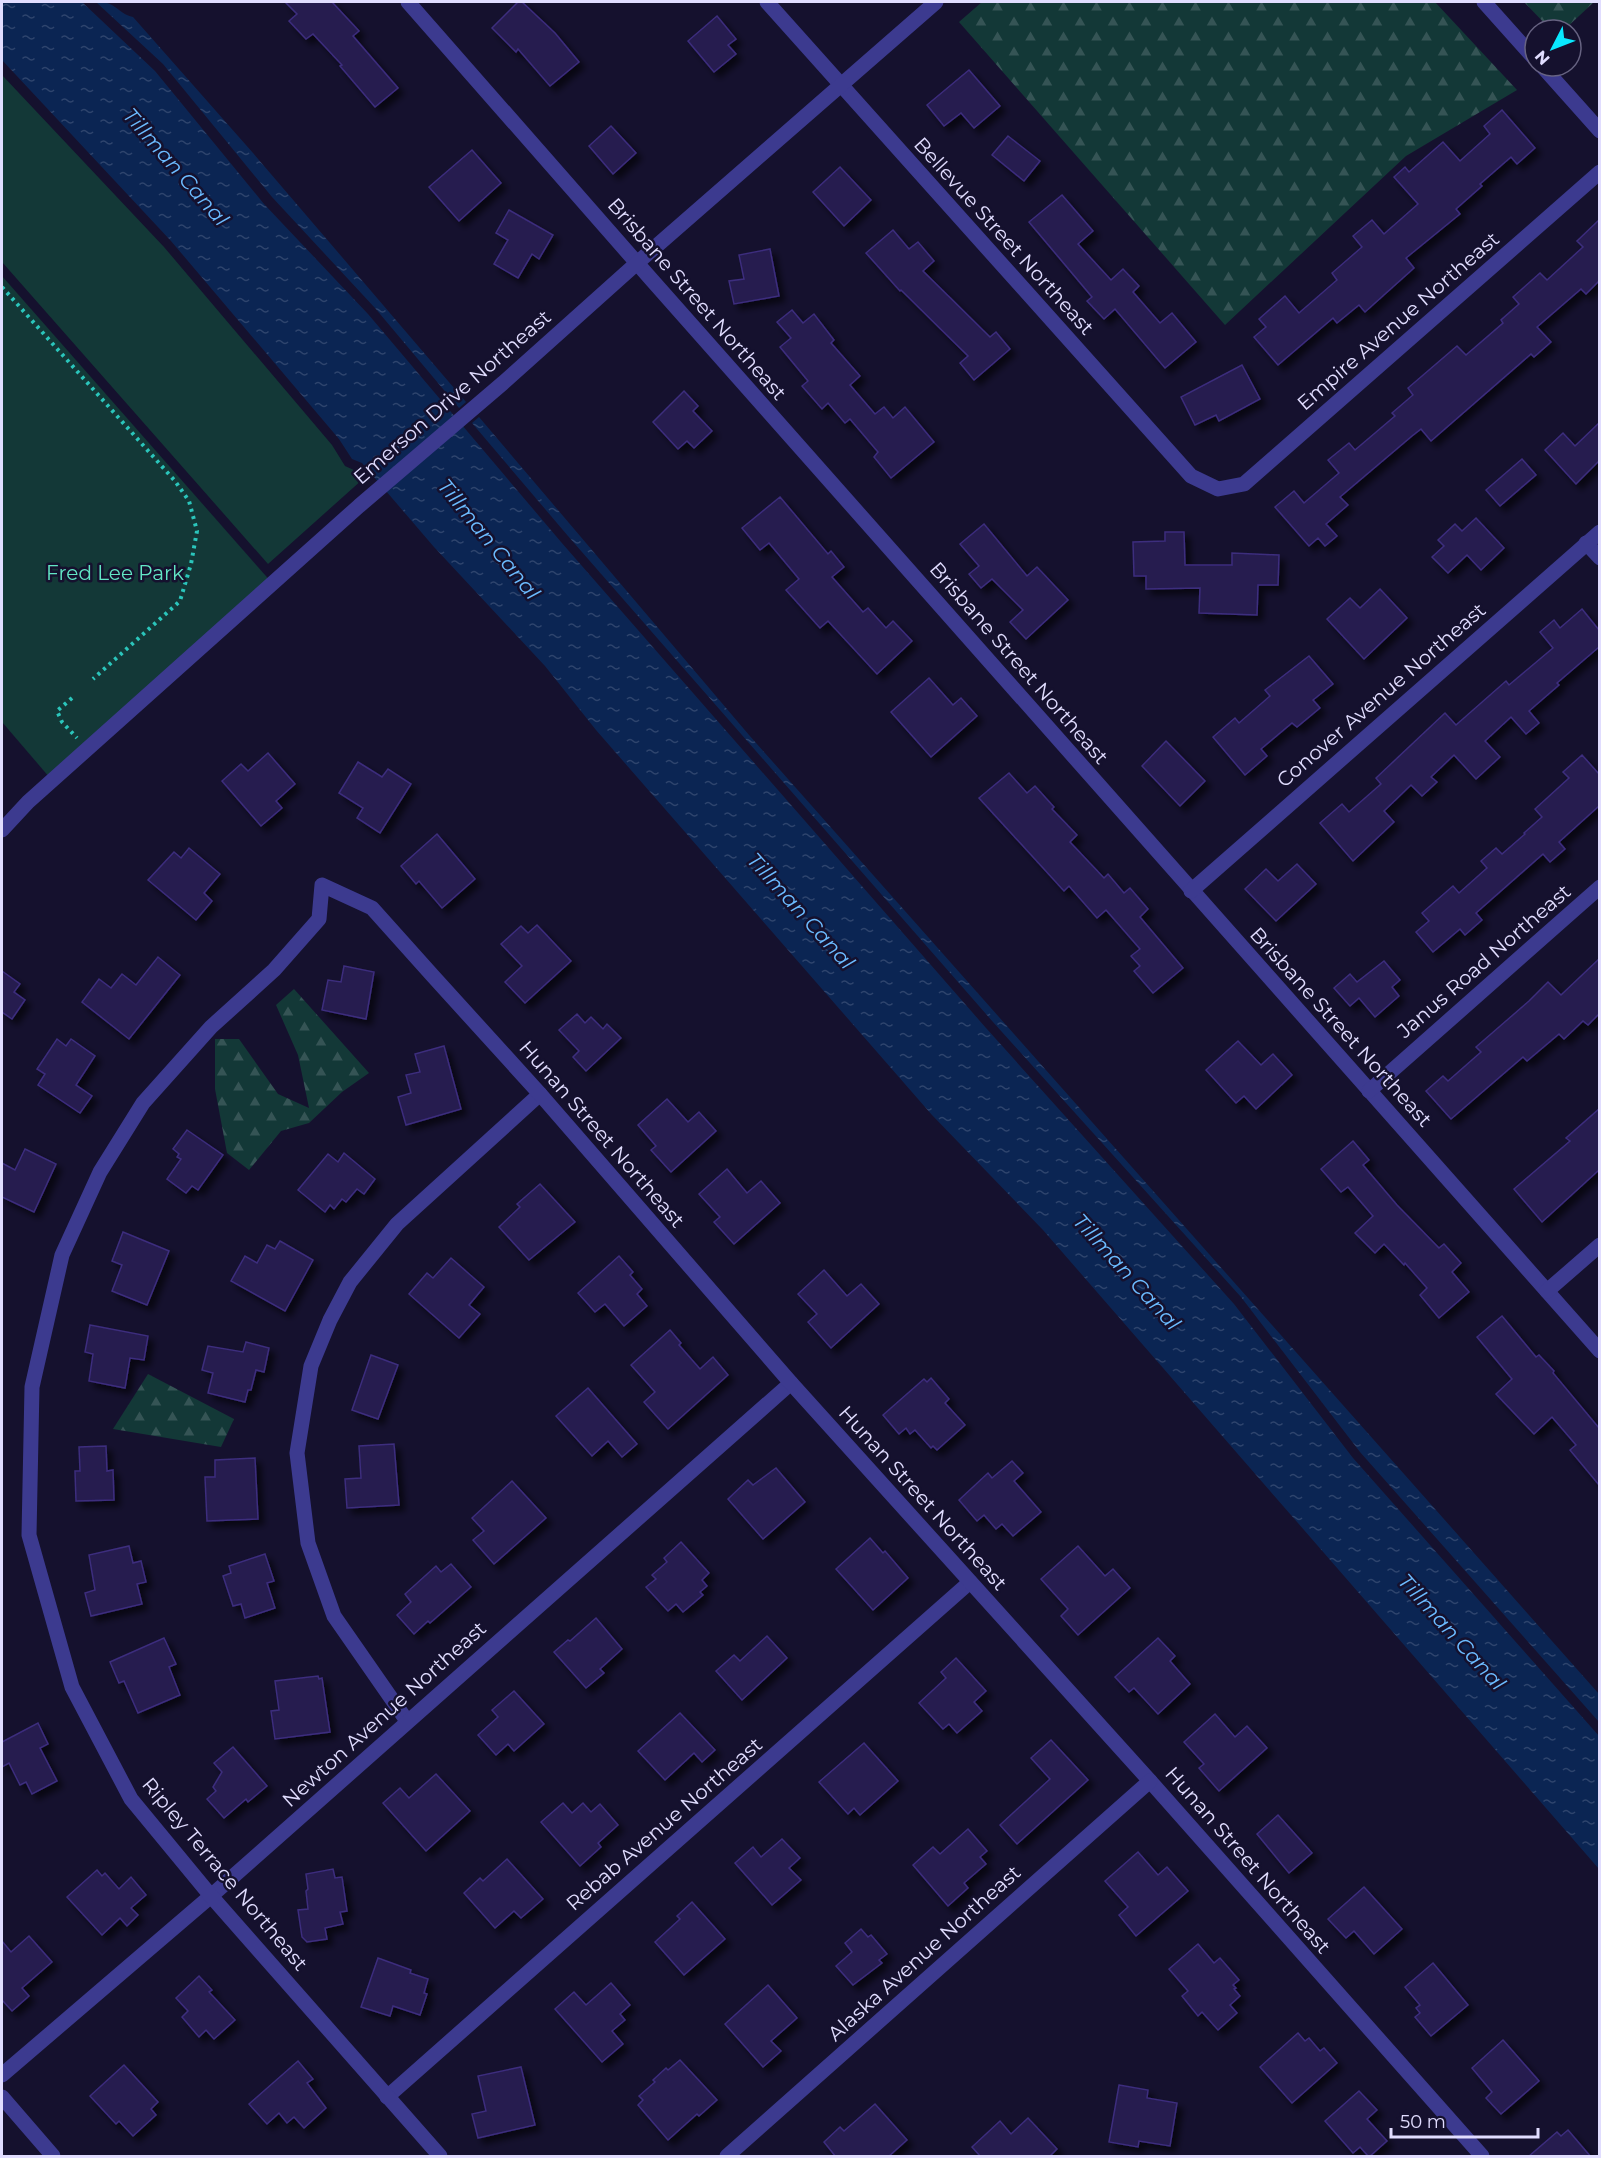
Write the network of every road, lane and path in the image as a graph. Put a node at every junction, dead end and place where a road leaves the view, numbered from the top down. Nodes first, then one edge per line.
1 (408, 2) edge
2 (766, 2) edge
3 (936, 2) edge
4 (1484, 2) edge
5 (1523, 46) edge
6 (1553, 78) edge
7 (841, 86) junction
8 (1599, 131) edge
9 (1599, 172) edge
10 (637, 263) junction
11 (2, 286) edge
12 (1218, 489) joint
13 (1599, 532) edge
14 (1586, 543) junction
15 (1599, 558) edge
16 (93, 679) dead end
17 (72, 698) dead end
18 (80, 741) dead end
19 (2, 830) edge
20 (322, 885) joint
21 (1599, 887) edge
22 (1191, 891) junction
23 (1370, 1091) junction
24 (540, 1094) junction
25 (1599, 1245) edge
26 (1547, 1291) junction
27 (1599, 1351) edge
28 (791, 1383) junction
29 (970, 1582) junction
30 (407, 1721) junction
31 (1150, 1781) junction
32 (211, 1896) junction
33 (2, 2075) edge
34 (2, 2097) edge
35 (387, 2097) junction
36 (53, 2157) edge
37 (440, 2157) edge
38 (727, 2157) edge
39 (1482, 2157) edge

1 - 10 street, Brisbane Street Northeast
2 - 7 street, Bellevue Street Northeast
3 - 7 street, Emerson Drive Northeast
4 - 5 street
6 - 8 street
7 - 10 street, Emerson Drive Northeast
7 - 12 street, Bellevue Street Northeast
9 - 12 street, Empire Avenue Northeast
10 - 19 street, Emerson Drive Northeast
10 - 22 street, Brisbane Street Northeast
11 - 16 path
13 - 14 street, Conover Avenue Northeast
14 - 15 street
14 - 22 street, Conover Avenue Northeast
17 - 18 path
20 - 24 street, Hunan Street Northeast
20 - 32 street, Ripley Terrace Northeast
21 - 23 street, Janus Road Northeast
22 - 23 street, Brisbane Street Northeast
23 - 26 street, Brisbane Street Northeast
24 - 28 street, Hunan Street Northeast
24 - 30 street
25 - 26 street
26 - 27 street, Brisbane Street Northeast
28 - 29 street, Hunan Street Northeast
28 - 30 street, Newton Avenue Northeast
29 - 31 street, Hunan Street Northeast
29 - 35 street, Rebab Avenue Northeast
30 - 32 street, Newton Avenue Northeast
31 - 38 street, Alaska Avenue Northeast
31 - 39 street, Hunan Street Northeast
32 - 33 street, Newton Avenue Northeast
32 - 35 street, Ripley Terrace Northeast
34 - 36 street
35 - 37 street, Ripley Terrace Northeast

